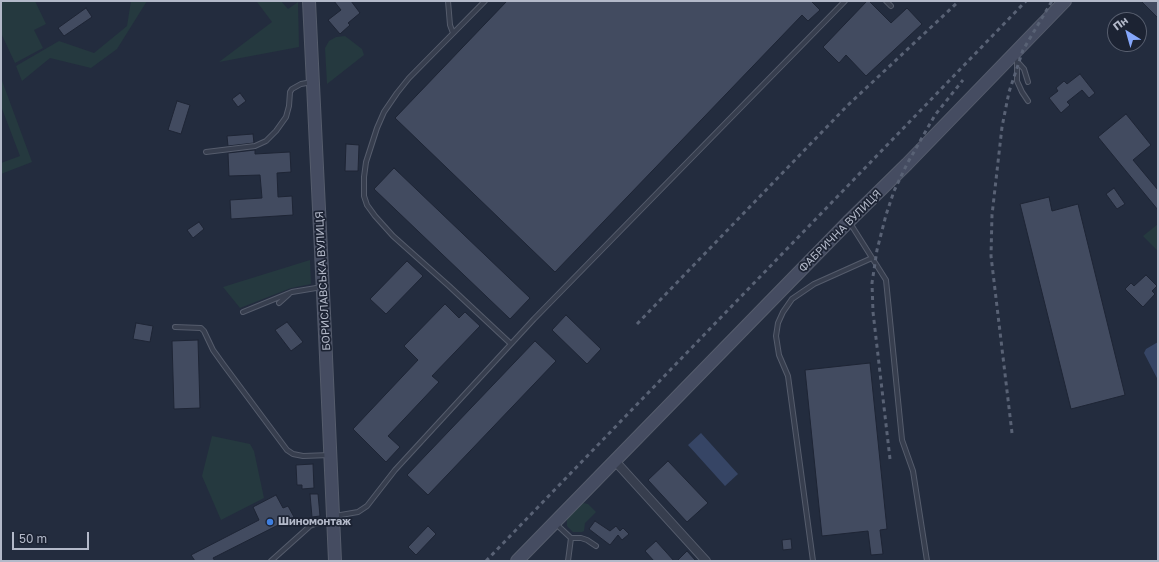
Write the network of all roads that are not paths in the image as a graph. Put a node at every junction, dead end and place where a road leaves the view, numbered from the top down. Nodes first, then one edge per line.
1 (309, 1) edge
2 (448, 1) edge
3 (485, 1) edge
4 (845, 1) edge
5 (886, 1) edge
6 (1064, 1) edge
7 (891, 6) dead end
8 (453, 33) junction
9 (1015, 58) junction
10 (312, 82) junction
11 (1028, 82) dead end
12 (1028, 101) dead end
13 (206, 152) dead end
14 (849, 221) junction
15 (872, 258) junction
16 (323, 286) junction
17 (292, 292) junction
18 (279, 303) dead end
19 (243, 312) dead end
20 (176, 327) dead end
21 (511, 344) junction
22 (330, 455) junction
23 (615, 461) junction
24 (333, 518) junction
25 (555, 522) junction
26 (571, 538) junction
27 (596, 546) dead end
28 (519, 560) edge
29 (271, 561) edge
30 (335, 561) edge
31 (568, 561) edge
32 (706, 561) edge
33 (813, 561) edge
34 (927, 561) edge

1 - 10 street, БОРИСЛАВСЬКА ВУЛИЦЯ
2 - 8 lane
3 - 8 lane
4 - 21 lane
5 - 7 lane
6 - 9 street, ФАБРИЧНА ВУЛИЦЯ
8 - 21 lane
9 - 11 lane
9 - 12 lane
9 - 14 street, ФАБРИЧНА ВУЛИЦЯ
10 - 13 lane
10 - 16 street, БОРИСЛАВСЬКА ВУЛИЦЯ
14 - 15 lane
14 - 23 street, ФАБРИЧНА ВУЛИЦЯ
15 - 33 lane
15 - 34 lane
16 - 17 lane
16 - 22 street, БОРИСЛАВСЬКА ВУЛИЦЯ
17 - 18 lane
17 - 19 lane
20 - 22 lane
21 - 24 lane
22 - 24 street, БОРИСЛАВСЬКА ВУЛИЦЯ
23 - 25 street, ФАБРИЧНА ВУЛИЦЯ
23 - 32 street
24 - 29 lane
24 - 30 street, БОРИСЛАВСЬКА ВУЛИЦЯ
25 - 26 lane
25 - 28 street, ФАБРИЧНА ВУЛИЦЯ
26 - 27 lane
26 - 31 lane

